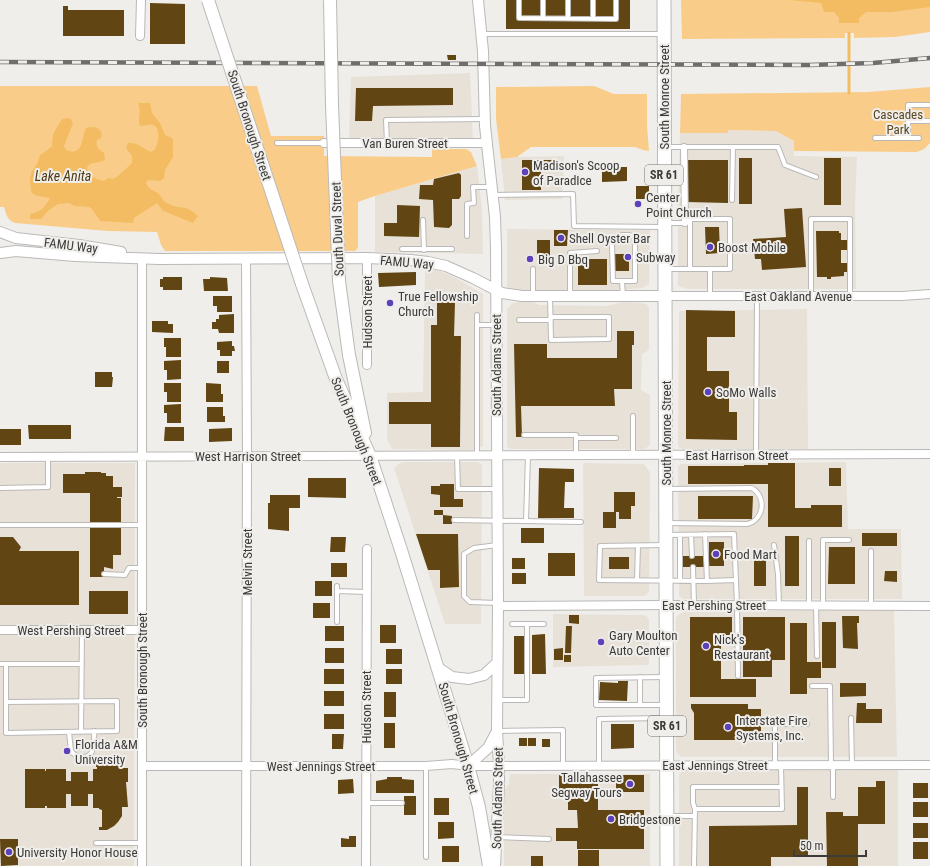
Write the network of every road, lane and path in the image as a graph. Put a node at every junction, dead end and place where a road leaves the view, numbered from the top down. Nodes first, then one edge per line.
1 (141, 0) edge
2 (208, 0) edge
3 (330, 0) edge
4 (478, 0) edge
5 (519, 0) edge
6 (543, 0) edge
7 (568, 0) edge
8 (593, 0) edge
9 (616, 0) edge
10 (663, 1) edge
11 (543, 18) junction
12 (568, 18) junction
13 (593, 18) junction
14 (481, 34) junction
15 (664, 34) junction
16 (140, 36) dead end
17 (930, 105) edge
18 (485, 119) junction
19 (908, 120) junction
20 (930, 121) edge
21 (874, 138) dead end
22 (908, 138) junction
23 (919, 138) dead end
24 (277, 143) dead end
25 (324, 143) joint
26 (386, 143) junction
27 (487, 144) junction
28 (664, 147) junction
29 (684, 147) junction
30 (734, 147) junction
31 (816, 177) dead end
32 (492, 191) junction
33 (732, 200) dead end
34 (423, 220) dead end
35 (687, 223) junction
36 (665, 225) junction
37 (0, 232) edge
38 (0, 236) edge
39 (467, 236) dead end
40 (452, 249) dead end
41 (0, 250) edge
42 (402, 250) dead end
43 (424, 250) junction
44 (597, 251) dead end
45 (0, 253) edge
46 (410, 255) junction
47 (142, 258) junction
48 (367, 258) junction
49 (246, 259) junction
50 (533, 269) dead end
51 (665, 269) junction
52 (690, 269) junction
53 (710, 269) junction
54 (622, 281) junction
55 (496, 290) junction
56 (930, 294) edge
57 (533, 296) junction
58 (550, 296) junction
59 (570, 296) junction
60 (623, 296) junction
61 (665, 296) junction
62 (710, 296) junction
63 (757, 296) junction
64 (811, 296) junction
65 (850, 296) junction
66 (477, 315) dead end
67 (551, 318) junction
68 (518, 320) dead end
69 (477, 325) junction
70 (496, 325) junction
71 (367, 365) dead end
72 (633, 416) dead end
73 (524, 435) dead end
74 (576, 438) junction
75 (616, 438) dead end
76 (930, 454) edge
77 (528, 455) junction
78 (576, 455) junction
79 (633, 455) junction
80 (666, 455) junction
81 (756, 455) junction
82 (48, 456) junction
83 (143, 456) junction
84 (247, 456) junction
85 (370, 456) junction
86 (457, 456) junction
87 (477, 456) junction
88 (496, 456) junction
89 (0, 457) edge
90 (0, 488) edge
91 (497, 489) junction
92 (666, 489) junction
93 (454, 520) dead end
94 (497, 521) junction
95 (526, 521) junction
96 (581, 522) dead end
97 (143, 525) junction
98 (0, 526) edge
99 (666, 534) junction
100 (705, 534) junction
101 (680, 535) junction
102 (691, 535) junction
103 (849, 540) dead end
104 (809, 541) dead end
105 (497, 545) junction
106 (774, 545) dead end
107 (638, 546) junction
108 (367, 548) dead end
109 (871, 551) dead end
110 (692, 556) dead end
111 (693, 567) dead end
112 (143, 568) junction
113 (104, 574) dead end
114 (637, 580) junction
115 (666, 580) junction
116 (736, 580) junction
117 (680, 581) junction
118 (694, 581) junction
119 (707, 581) junction
120 (337, 586) dead end
121 (337, 591) junction
122 (367, 592) junction
123 (498, 605) junction
124 (667, 605) junction
125 (694, 605) junction
126 (737, 605) junction
127 (778, 605) junction
128 (816, 606) junction
129 (872, 606) junction
130 (930, 606) edge
131 (337, 622) dead end
132 (512, 624) dead end
133 (527, 624) junction
134 (544, 624) dead end
135 (0, 630) edge
136 (82, 630) junction
137 (143, 630) junction
138 (817, 656) dead end
139 (497, 663) junction
140 (0, 664) edge
141 (6, 664) junction
142 (82, 664) junction
143 (438, 667) junction
144 (738, 676) dead end
145 (640, 677) junction
146 (667, 677) junction
147 (812, 686) dead end
148 (497, 700) junction
149 (81, 701) junction
150 (6, 702) junction
151 (640, 705) junction
152 (667, 705) junction
153 (667, 718) junction
154 (851, 718) dead end
155 (807, 724) dead end
156 (94, 731) junction
157 (497, 731) junction
158 (69, 732) junction
159 (81, 732) junction
160 (500, 765) junction
161 (563, 765) junction
162 (599, 765) junction
163 (668, 765) junction
164 (778, 765) junction
165 (832, 765) junction
166 (852, 765) junction
167 (930, 765) edge
168 (142, 766) junction
169 (246, 766) junction
170 (366, 766) junction
171 (426, 766) junction
172 (468, 766) junction
173 (781, 787) junction
174 (833, 797) dead end
175 (366, 803) junction
176 (402, 803) dead end
177 (695, 809) junction
178 (668, 816) junction
179 (695, 816) junction
180 (497, 837) junction
181 (549, 839) dead end
182 (96, 843) dead end
183 (142, 843) junction
184 (426, 857) dead end
185 (142, 866) edge
186 (246, 866) edge
187 (366, 866) edge
188 (489, 866) edge
189 (495, 866) edge
190 (667, 866) edge
191 (694, 866) edge

1 - 16 street
2 - 85 main road, South Bronough Street, bridge
3 - 85 main road, South Duval Street, bridge
4 - 14 street, South Adams Street
5 - 11 lane
6 - 11 lane
7 - 12 lane
8 - 13 lane
9 - 13 lane
10 - 15 main road, South Monroe Street / SR 61
11 - 12 lane
12 - 13 lane
14 - 15 lane
14 - 18 street, South Adams Street
15 - 28 main road, South Monroe Street / SR 61
17 - 19 lane
18 - 26 lane
18 - 27 street, South Adams Street
19 - 20 lane
19 - 22 lane
21 - 22 lane
22 - 23 lane
24 - 25 lane
25 - 26 street, Van Buren Street
26 - 27 street, Van Buren Street
27 - 32 street, South Adams Street
28 - 29 lane
28 - 36 main road, South Monroe Street / SR 61
29 - 30 lane
29 - 35 street
30 - 31 lane
30 - 33 lane
32 - 36 lane
32 - 39 lane
32 - 55 street, South Adams Street
34 - 43 lane
35 - 36 lane
35 - 52 lane
35 - 53 lane
36 - 51 main road, South Monroe Street / SR 61
37 - 47 street, FAMU Way
38 - 41 street
40 - 43 lane
42 - 46 lane
43 - 46 lane
44 - 59 lane
45 - 47 street, FAMU Way
46 - 48 street, FAMU Way
46 - 55 street, FAMU Way
47 - 49 street, FAMU Way
47 - 83 street, South Bronough Street
48 - 49 street, FAMU Way
48 - 71 street, Hudson Street
49 - 84 street, Melvin Street
50 - 57 lane
51 - 52 lane
51 - 61 main road, South Monroe Street / SR 61
52 - 53 lane
53 - 62 lane
54 - 54 lane
54 - 60 lane
55 - 57 street, FAMU Way
55 - 70 street, South Adams Street
56 - 65 street, East Oakland Avenue
57 - 58 street, FAMU Way
58 - 59 street, FAMU Way
58 - 67 lane
59 - 60 street, FAMU Way
60 - 61 street, FAMU Way
61 - 62 street, East Oakland Avenue
61 - 80 main road, South Monroe Street / SR 61
62 - 63 street, East Oakland Avenue
63 - 64 street, East Oakland Avenue
63 - 81 lane
64 - 65 street, East Oakland Avenue
64 - 65 lane
66 - 69 lane
67 - 67 lane
67 - 68 lane
69 - 70 lane
69 - 87 lane
70 - 88 street, South Adams Street
72 - 79 lane
73 - 74 lane
74 - 75 lane
74 - 78 lane
76 - 81 street, East Harrison Street
77 - 78 street, East Harrison Street
77 - 88 street, East Harrison Street
77 - 95 lane
78 - 79 street, East Harrison Street
79 - 80 street, East Harrison Street
80 - 81 street, East Harrison Street
80 - 92 main road, South Monroe Street / SR 61
82 - 83 street, West Harrison Street
82 - 89 street, West Harrison Street
82 - 90 lane
83 - 84 street, West Harrison Street
83 - 97 street, South Bronough Street
84 - 85 street, West Harrison Street
84 - 169 street, Melvin Street
85 - 86 street, West Harrison Street
85 - 143 main road, South Bronough Street
86 - 87 street, West Harrison Street
86 - 91 lane
87 - 88 street, West Harrison Street
88 - 91 street, South Adams Street
91 - 94 street, South Adams Street
92 - 99 main road, South Monroe Street / SR 61
92 - 99 lane
93 - 94 lane
94 - 95 lane
94 - 105 street, South Adams Street
95 - 96 lane
97 - 98 lane
97 - 112 street, South Bronough Street
99 - 101 lane
99 - 107 lane
99 - 115 main road, South Monroe Street / SR 61
100 - 102 lane
100 - 116 lane
100 - 119 lane
101 - 102 lane
101 - 117 lane
102 - 110 lane
103 - 128 lane
104 - 128 lane
105 - 123 street, South Adams Street
105 - 123 lane
106 - 127 lane
107 - 114 lane
107 - 114 lane
108 - 122 street, Hudson Street
109 - 129 lane
111 - 118 lane
112 - 113 lane
112 - 137 street, South Bronough Street
114 - 115 lane
115 - 117 lane
115 - 124 main road, South Monroe Street / SR 61
116 - 119 lane
116 - 126 lane
117 - 118 lane
118 - 119 lane
118 - 125 lane
120 - 121 lane
121 - 122 lane
121 - 131 lane
122 - 170 street, Hudson Street
123 - 124 street, East Pershing Street
123 - 139 street, South Adams Street
124 - 125 street, East Pershing Street
124 - 146 main road, South Monroe Street / SR 61
125 - 126 street, East Pershing Street
126 - 127 street, East Pershing Street
126 - 144 lane
127 - 128 street, East Pershing Street
128 - 129 street, East Pershing Street
128 - 138 lane
129 - 130 street, East Pershing Street
132 - 133 lane
133 - 134 lane
133 - 148 lane
135 - 136 street, West Pershing Street
136 - 137 street, West Pershing Street
136 - 142 lane
137 - 168 street, South Bronough Street
139 - 143 street
139 - 148 street, South Adams Street
140 - 141 lane
141 - 142 lane
141 - 150 lane
142 - 149 lane
143 - 172 main road, South Bronough Street
145 - 146 lane
145 - 151 lane
145 - 151 lane
146 - 152 main road, South Monroe Street / SR 61
147 - 165 lane
148 - 157 street, South Adams Street
149 - 150 lane
149 - 156 lane
149 - 159 lane
150 - 158 lane
151 - 152 lane
152 - 153 main road, South Monroe Street / SR 61
153 - 162 lane
153 - 163 main road, South Monroe Street / SR 61
154 - 166 lane
155 - 164 lane
156 - 158 lane
156 - 159 lane
157 - 160 street, South Adams Street
157 - 161 lane
157 - 172 street, South Adams Street
158 - 159 lane
160 - 161 street, East Jennings Street
160 - 172 street, West Jennings Street
160 - 180 street, South Adams Street
161 - 162 street, East Jennings Street
162 - 163 street, East Jennings Street
163 - 164 street, East Jennings Street
163 - 178 main road, South Monroe Street / SR 61
164 - 165 street, East Jennings Street
164 - 173 lane
165 - 166 street, East Jennings Street
165 - 174 lane
166 - 167 street, East Jennings Street
168 - 169 street, West Jennings Street
168 - 183 street, South Bronough Street
169 - 170 street, West Jennings Street
169 - 186 street, Melvin Street
170 - 171 street, West Jennings Street
170 - 175 street, Hudson Street
171 - 172 street, West Jennings Street
171 - 184 lane
172 - 188 main road, South Bronough Street
173 - 177 lane
173 - 177 lane
175 - 176 lane
175 - 187 street, Hudson Street
177 - 179 lane
178 - 179 lane
178 - 190 main road, South Monroe Street / SR 61
179 - 191 lane
180 - 181 lane
180 - 189 street, South Adams Street
182 - 183 lane
183 - 185 street, South Bronough Street

